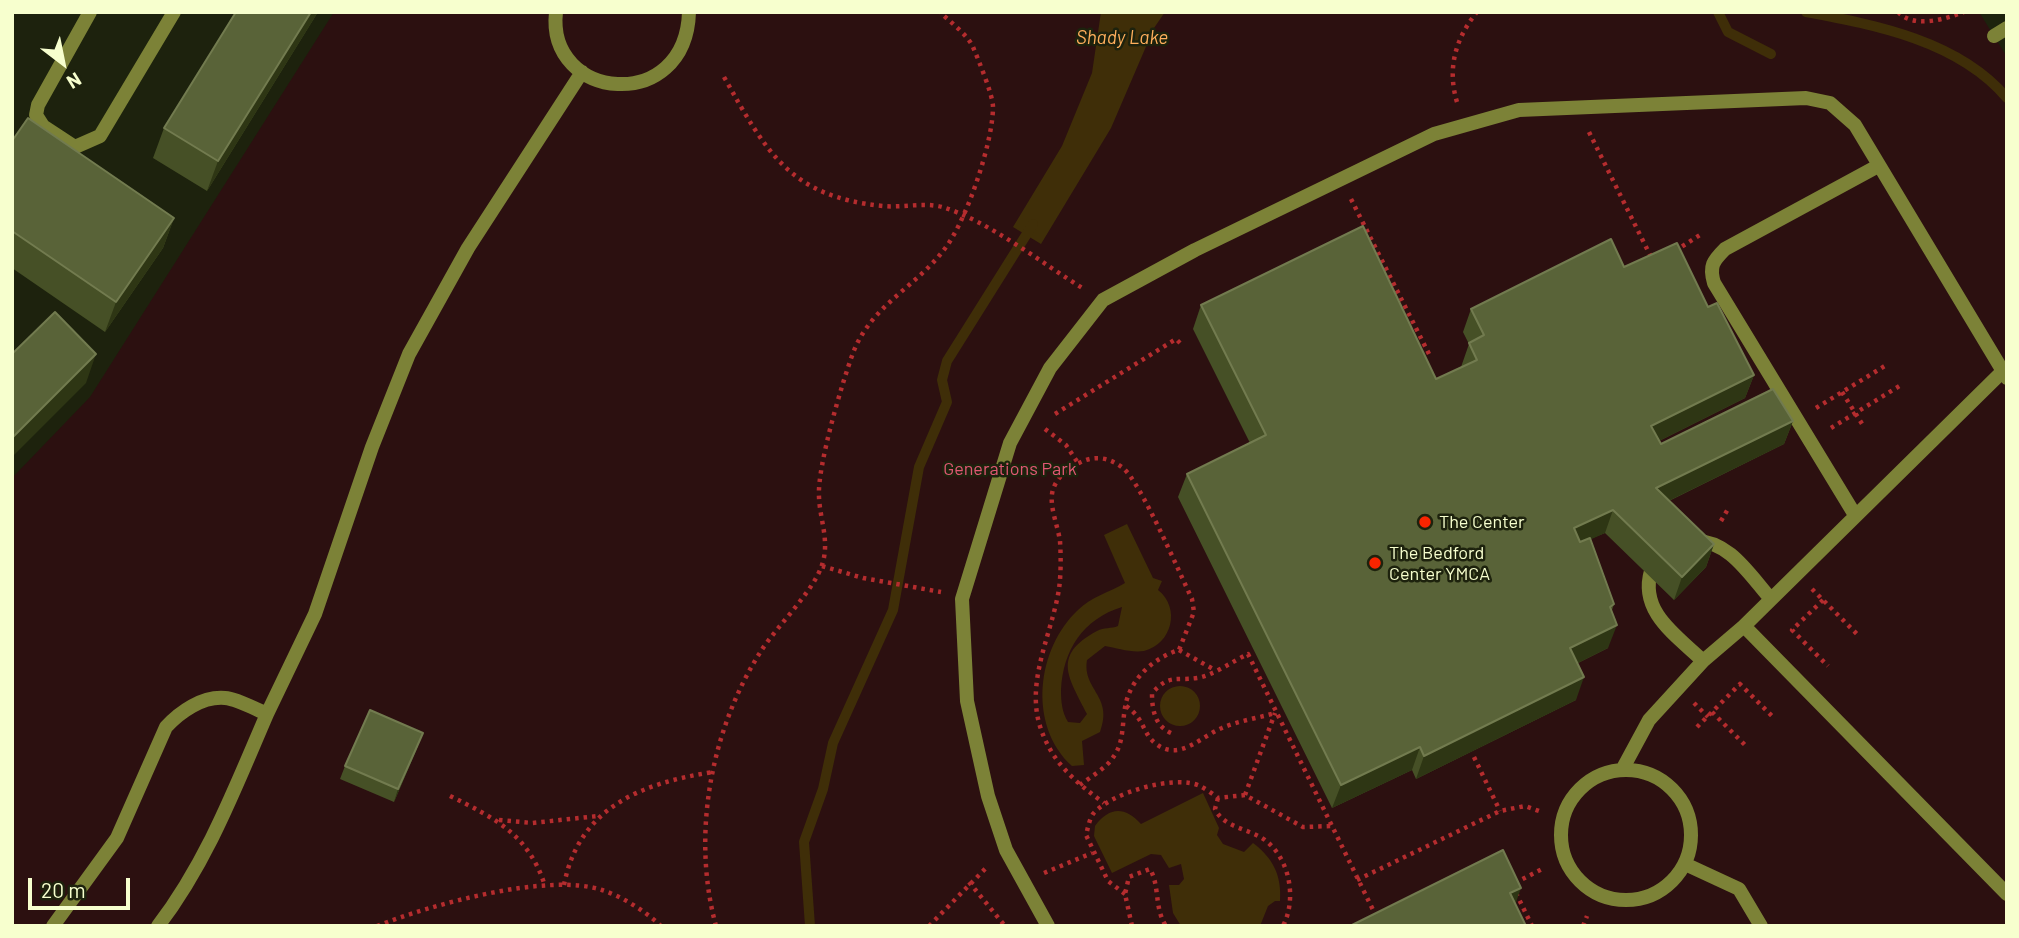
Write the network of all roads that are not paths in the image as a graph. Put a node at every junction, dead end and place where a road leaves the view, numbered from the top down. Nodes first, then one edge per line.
1 (90, 12) edge
2 (174, 12) edge
3 (556, 12) edge
4 (689, 12) edge
5 (2007, 28) edge
6 (1994, 36) dead end
7 (582, 72) junction
8 (1878, 166) junction
9 (2005, 375) edge
10 (1855, 515) junction
11 (1678, 546) edge
12 (1651, 570) edge
13 (1770, 598) junction
14 (1744, 626) junction
15 (1703, 661) junction
16 (267, 714) junction
17 (1622, 770) junction
18 (1685, 864) junction
19 (2007, 894) edge
20 (53, 926) edge
21 (158, 926) edge
22 (1048, 926) edge
23 (1761, 926) edge

1 - 2 street
3 - 7 street
4 - 7 street
5 - 6 street
7 - 16 street
8 - 9 street
8 - 10 street
8 - 22 street
9 - 10 street
10 - 13 street
11 - 13 street
12 - 15 street
13 - 14 street
14 - 15 street
14 - 19 street
15 - 17 street
16 - 20 street
16 - 21 street
17 - 18 street
17 - 18 street
18 - 23 street

